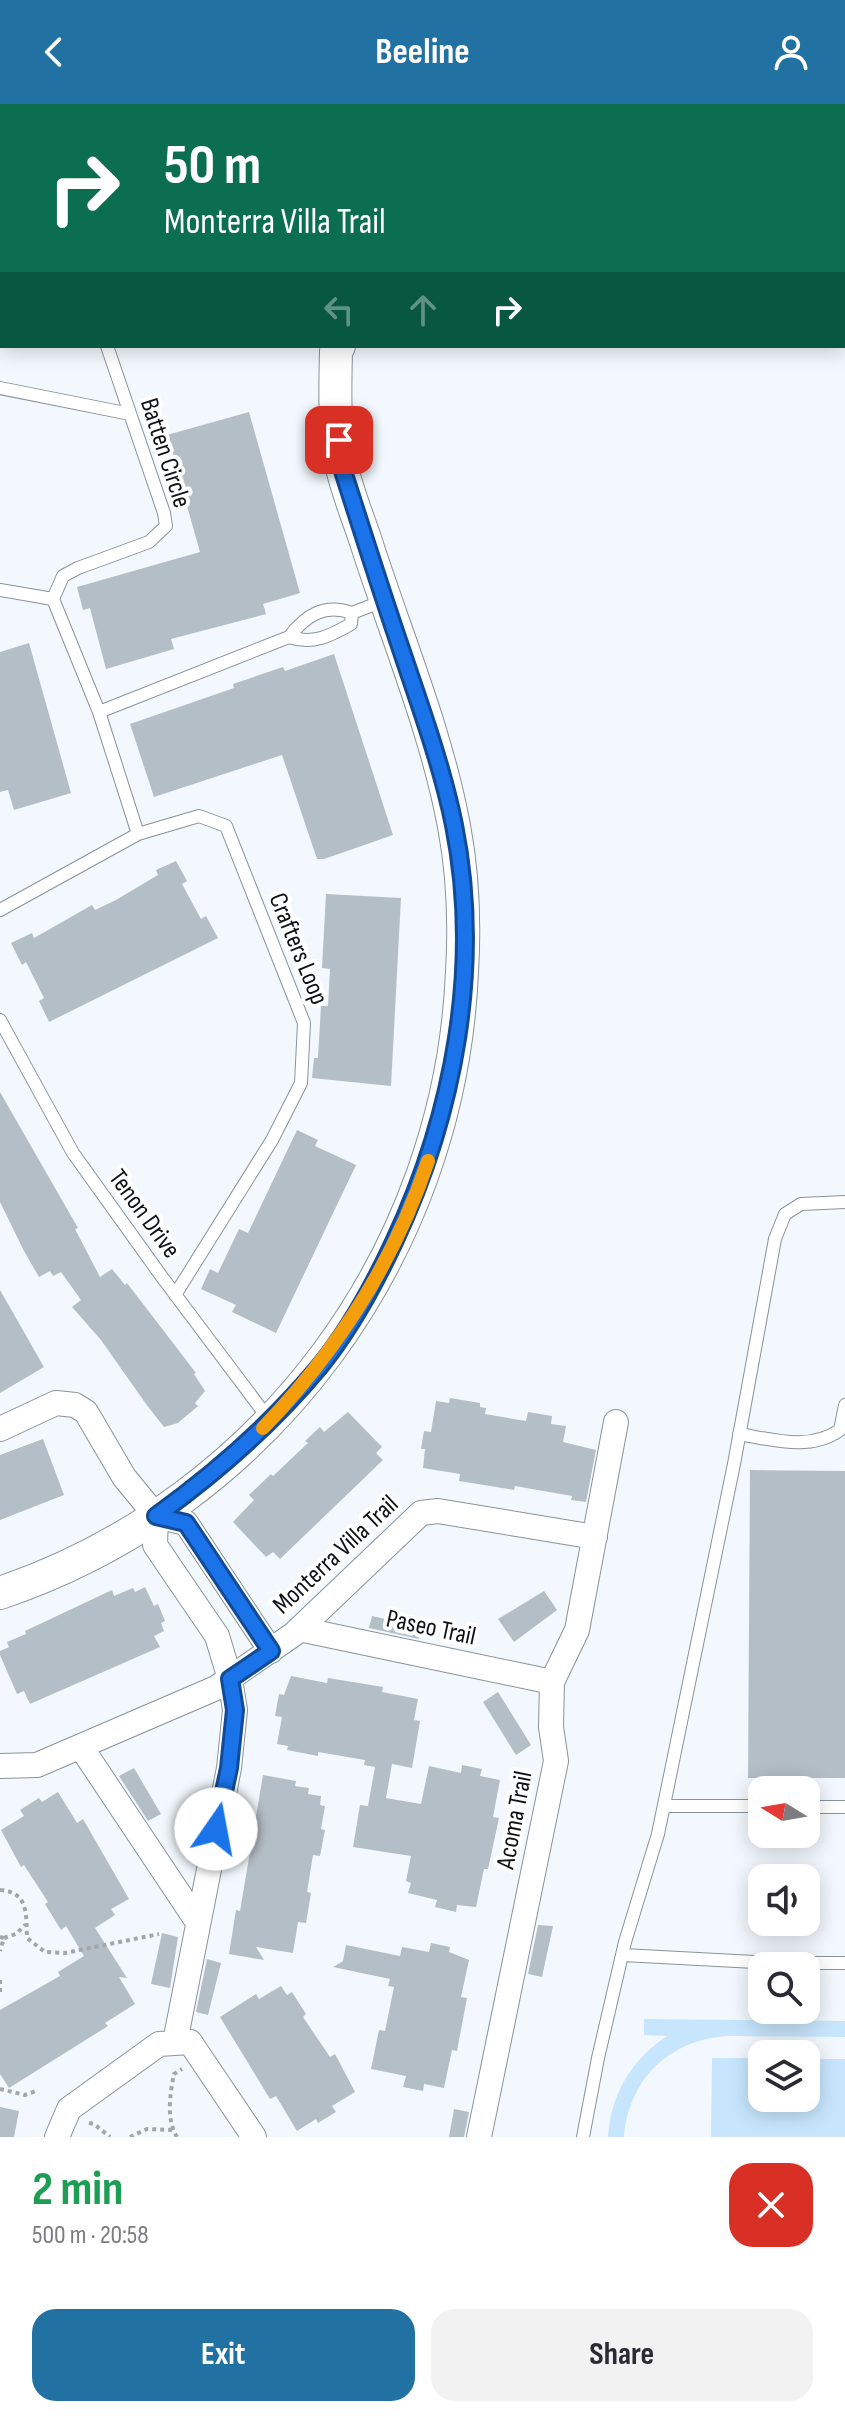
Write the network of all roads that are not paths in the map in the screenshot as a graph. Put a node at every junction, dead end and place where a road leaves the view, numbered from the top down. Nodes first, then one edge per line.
1 (108, 348) edge
2 (336, 348) edge
3 (0, 388) edge
4 (130, 414) junction
5 (0, 590) edge
6 (53, 599) junction
7 (384, 600) junction
8 (352, 613) junction
9 (289, 637) junction
10 (99, 712) junction
11 (138, 834) junction
12 (0, 910) edge
13 (0, 1020) edge
14 (845, 1202) edge
15 (175, 1295) junction
16 (845, 1405) edge
17 (270, 1421) junction
18 (616, 1422) dead end
19 (0, 1429) edge
20 (739, 1434) junction
21 (156, 1516) junction
22 (595, 1537) junction
23 (0, 1593) edge
24 (238, 1601) junction
25 (207, 1622) junction
26 (299, 1629) junction
27 (271, 1651) junction
28 (230, 1679) junction
29 (552, 1682) junction
30 (81, 1747) junction
31 (0, 1766) edge
32 (664, 1806) junction
33 (748, 1806) edge
34 (820, 1807) edge
35 (845, 1807) edge
36 (197, 1921) junction
37 (623, 1955) junction
38 (845, 1963) edge
39 (175, 2042) junction
40 (57, 2137) edge
41 (254, 2137) edge
42 (479, 2137) edge
43 (583, 2137) edge

1 - 4 lane, Batten Circle
2 - 7 street
3 - 4 lane
4 - 6 lane, Batten Circle
5 - 6 lane
6 - 10 lane
7 - 8 lane
7 - 17 street
8 - 9 lane
8 - 9 lane
9 - 10 lane
10 - 11 lane
11 - 12 lane, Crafters Loop
11 - 15 lane, Crafters Loop
13 - 15 lane, Tenon Drive
14 - 20 lane
15 - 17 lane, Tenon Drive
16 - 20 lane
17 - 21 street
18 - 22 street, Acoma Trail
19 - 21 street
20 - 32 lane
21 - 23 street
21 - 24 street
21 - 25 street
22 - 26 street, Monterra Villa Trail
22 - 29 street, Acoma Trail
24 - 25 street
24 - 27 street
25 - 28 street
26 - 27 street, Monterra Villa Trail
26 - 29 street, Paseo Trail
27 - 28 street, Monterra Villa Trail
28 - 30 street, Monterra Villa Trail
28 - 36 street
29 - 42 street, Acoma Trail
30 - 31 street, Monterra Villa Trail
30 - 36 street
32 - 33 lane
32 - 37 lane
34 - 35 lane
36 - 39 street
37 - 38 lane
37 - 43 lane
39 - 40 street
39 - 41 street

